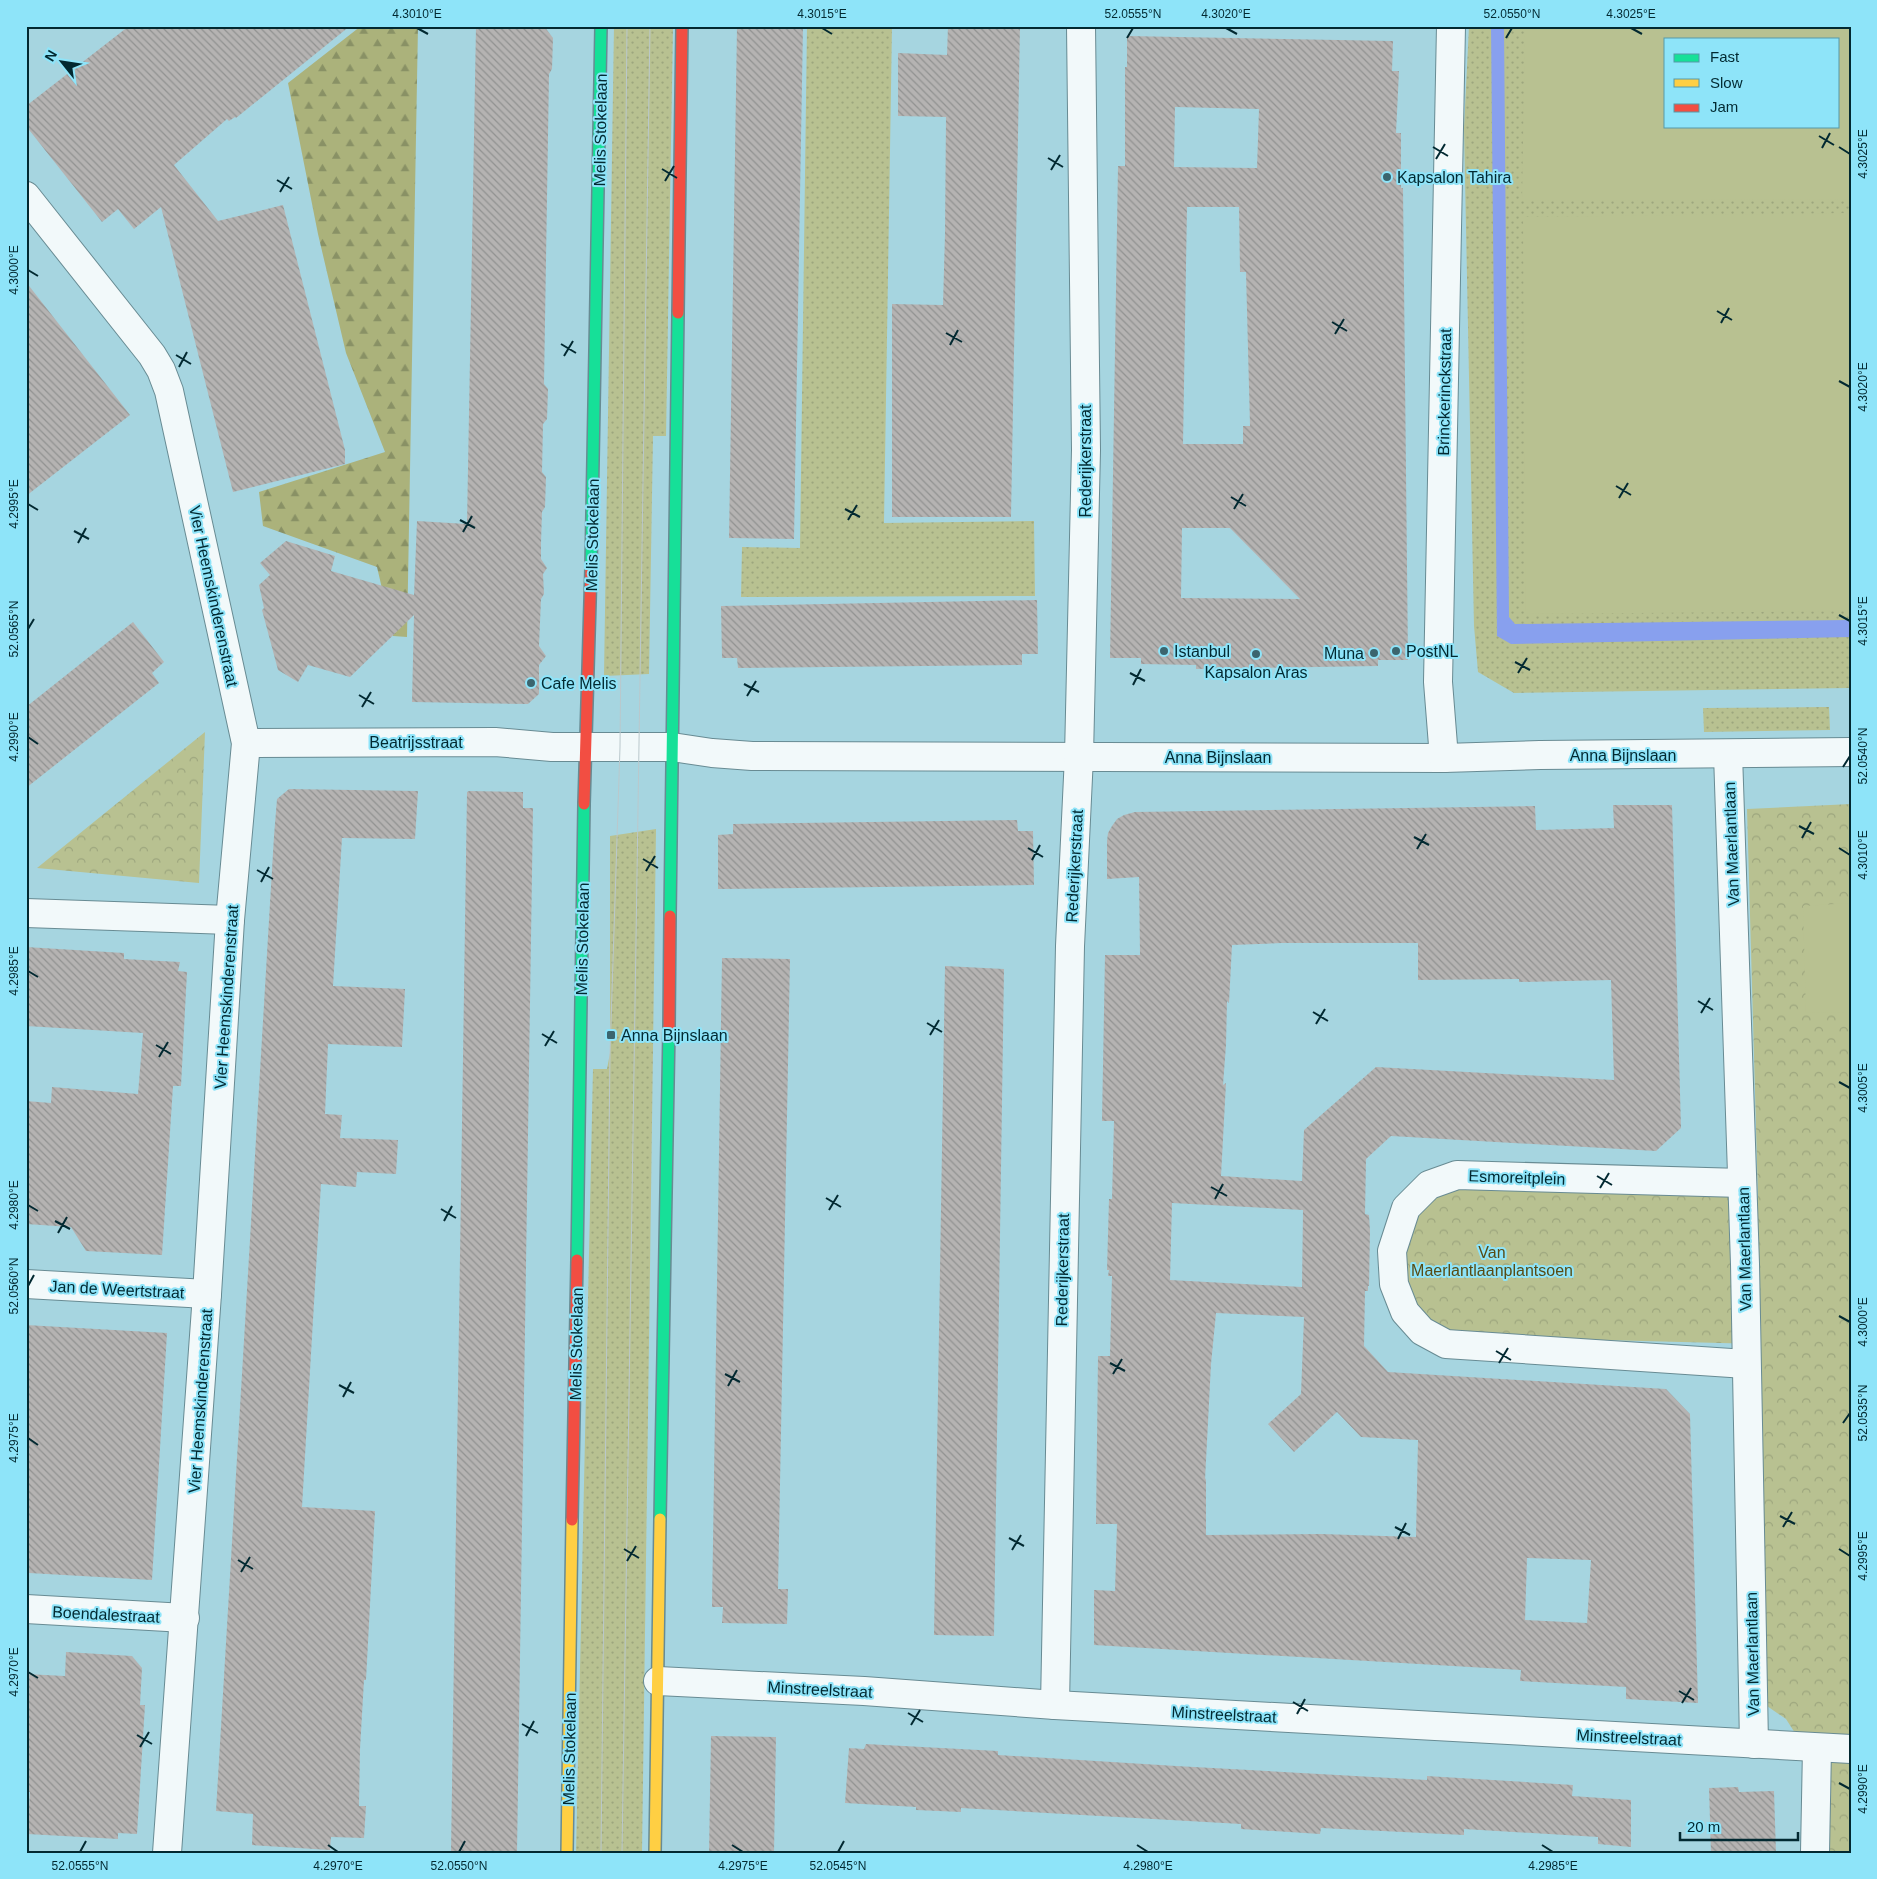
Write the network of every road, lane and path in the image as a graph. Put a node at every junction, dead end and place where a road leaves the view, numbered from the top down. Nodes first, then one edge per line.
1 (601, 26) edge
2 (682, 26) edge
3 (1082, 26) edge
4 (1451, 26) edge
5 (26, 196) edge
6 (246, 743) junction
7 (586, 747) junction
8 (672, 747) junction
9 (1851, 752) edge
10 (1728, 754) junction
11 (1079, 756) junction
12 (1444, 758) junction
13 (26, 913) edge
14 (230, 920) junction
15 (1742, 1183) junction
16 (26, 1284) edge
17 (207, 1294) junction
18 (1746, 1364) junction
19 (26, 1609) edge
20 (185, 1618) junction
21 (658, 1681) junction
22 (1055, 1705) junction
23 (1754, 1744) junction
24 (1817, 1748) junction
25 (1851, 1749) edge
26 (167, 1853) edge
27 (567, 1853) edge
28 (655, 1853) edge
29 (1815, 1853) edge

1 - 7 street, Melis Stokelaan
2 - 8 street
3 - 11 street, Rederijkerstraat
4 - 12 street, Brinckerinckstraat
5 - 6 street, Vier Heemskinderenstraat
6 - 7 street, Beatrijsstraat
6 - 14 street, Vier Heemskinderenstraat
7 - 8 street, Anna Bijnslaan
7 - 27 street, Melis Stokelaan
8 - 11 street, Anna Bijnslaan
8 - 21 street
9 - 10 street, Anna Bijnslaan
10 - 12 street, Anna Bijnslaan
10 - 15 street, Van Maerlantlaan
11 - 12 street, Anna Bijnslaan
11 - 22 street, Rederijkerstraat
13 - 14 street
14 - 17 street, Vier Heemskinderenstraat
15 - 18 street, Van Maerlantlaan
15 - 18 street, Esmoreitplein
16 - 17 street, Jan de Weertstraat
17 - 20 street, Vier Heemskinderenstraat
18 - 23 street, Van Maerlantlaan
19 - 20 street, Boendalestraat
20 - 26 street, Vier Heemskinderenstraat
21 - 22 street, Minstreelstraat
21 - 28 street
22 - 23 street, Minstreelstraat
23 - 24 street, Minstreelstraat
24 - 25 street, Minstreelstraat
24 - 29 street

